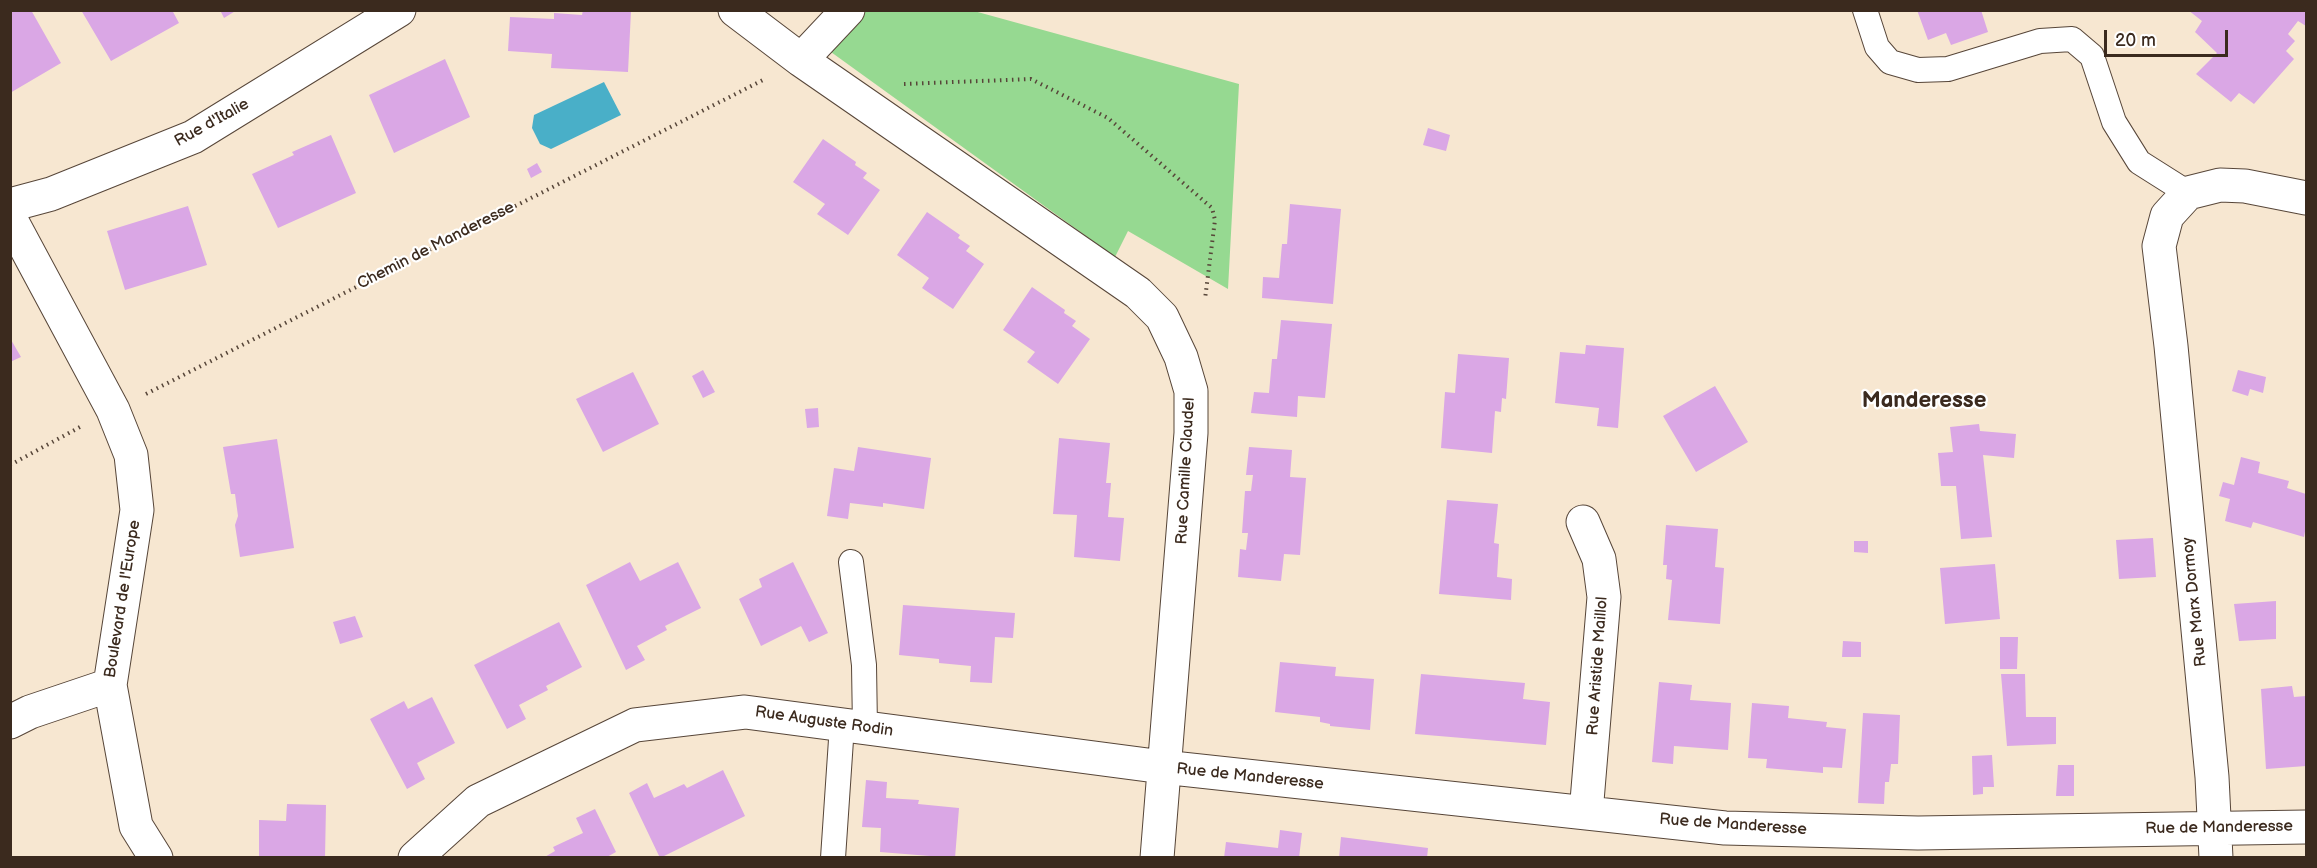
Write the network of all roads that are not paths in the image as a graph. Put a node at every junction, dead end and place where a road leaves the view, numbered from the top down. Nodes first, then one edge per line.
1 (399, 10) edge
2 (735, 10) edge
3 (848, 10) edge
4 (1865, 10) edge
5 (801, 60) junction
6 (2188, 193) junction
7 (2307, 198) edge
8 (10, 205) edge
9 (10, 218) edge
10 (1583, 522) dead end
11 (851, 562) dead end
12 (110, 686) junction
13 (10, 723) edge
14 (854, 726) junction
15 (1163, 767) junction
16 (1586, 813) junction
17 (2307, 827) edge
18 (2216, 843) edge
19 (156, 858) edge
20 (416, 858) edge
21 (833, 858) edge
22 (1156, 858) edge

1 - 8 street, Rue d'Italie
2 - 5 street, Rue Camille Claudel
3 - 5 street
4 - 6 lane
5 - 15 street, Rue Camille Claudel
6 - 7 street
6 - 18 street, Rue Marx Dormoy
9 - 12 street, Boulevard de l'Europe
10 - 16 street, Rue Aristide Maillol
11 - 14 lane
12 - 13 street
12 - 19 street, Boulevard de l'Europe
14 - 15 street, Rue Auguste Rodin
14 - 20 street, Rue Auguste Rodin
14 - 21 lane
15 - 16 street, Rue de Manderesse
15 - 22 street, Rue Camille Claudel
16 - 18 street, Rue de Manderesse
17 - 18 street, Rue de Manderesse

